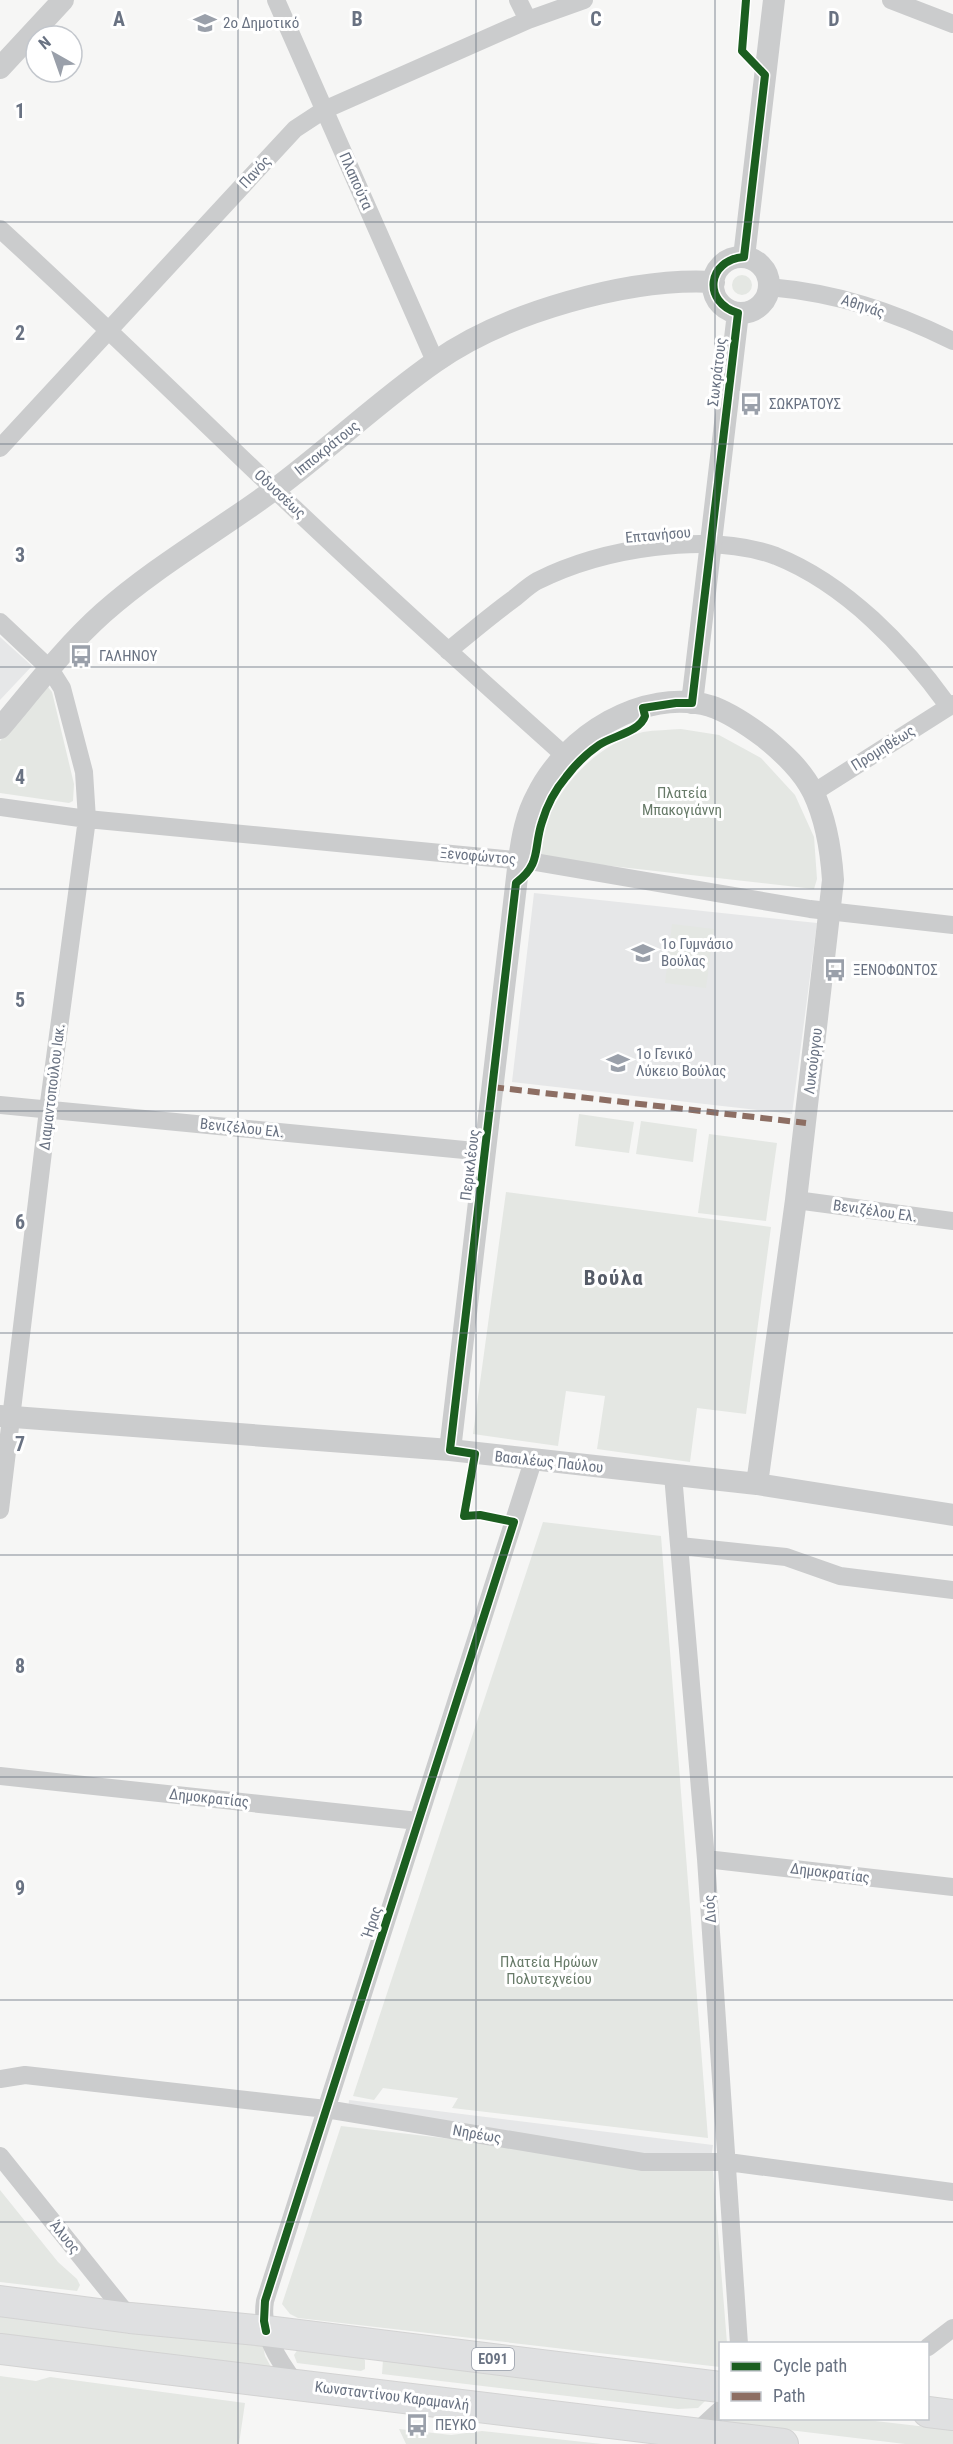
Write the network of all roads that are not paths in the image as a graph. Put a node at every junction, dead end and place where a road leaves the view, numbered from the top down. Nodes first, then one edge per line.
1 (63, 0) edge
2 (276, 0) edge
3 (518, 0) edge
4 (584, 0) edge
5 (774, 0) edge
6 (891, 0) edge
7 (528, 20) junction
8 (953, 24) edge
9 (0, 68) edge
10 (324, 110) junction
11 (0, 229) edge
12 (744, 257) junction
13 (714, 282) junction
14 (769, 287) junction
15 (738, 313) junction
16 (110, 330) junction
17 (953, 341) edge
18 (435, 361) junction
19 (0, 448) edge
20 (274, 489) junction
21 (711, 544) junction
22 (0, 622) edge
23 (448, 651) junction
24 (50, 669) junction
25 (692, 703) junction
26 (951, 705) edge
27 (0, 728) edge
28 (564, 755) junction
29 (813, 793) junction
30 (0, 807) edge
31 (87, 819) junction
32 (519, 860) junction
33 (831, 912) junction
34 (953, 925) edge
35 (0, 1105) edge
36 (48, 1110) junction
37 (485, 1152) junction
38 (796, 1200) junction
39 (953, 1221) edge
40 (6, 1417) edge
41 (450, 1450) junction
42 (533, 1461) junction
43 (3, 1463) edge
44 (673, 1475) junction
45 (757, 1484) junction
46 (0, 1509) edge
47 (953, 1515) edge
48 (680, 1546) junction
49 (953, 1590) edge
50 (0, 1776) edge
51 (418, 1821) junction
52 (706, 1859) junction
53 (953, 1887) edge
54 (0, 2079) edge
55 (326, 2109) junction
56 (0, 2156) edge
57 (728, 2162) junction
58 (953, 2192) edge
59 (0, 2301) edge
60 (130, 2318) junction
61 (953, 2328) edge
62 (266, 2331) junction
63 (739, 2342) edge
64 (929, 2346) edge
65 (0, 2349) edge
66 (296, 2384) junction
67 (719, 2387) edge
68 (719, 2411) edge
69 (929, 2412) edge
70 (953, 2415) edge
71 (695, 2433) junction
72 (783, 2444) edge

1 - 9 street
2 - 10 street, Πλαπούτα
3 - 7 street
4 - 7 street, Πανός
5 - 12 street
6 - 8 street
7 - 10 street, Πανός
10 - 16 street, Πανός
10 - 18 street, Πλαπούτα
11 - 16 street, Οδυσσέως
12 - 13 street
12 - 14 street
13 - 15 street
13 - 18 street, Ιπποκράτους
14 - 15 street
14 - 17 street, Αθηνάς
15 - 21 street, Σωκράτους
16 - 19 street, Πανός
16 - 20 street, Οδυσσέως
18 - 20 street, Ιπποκράτους
20 - 23 street, Οδυσσέως
20 - 24 street, Ιπποκράτους
21 - 23 street, Επτανήσου
21 - 25 street, Σωκράτους
21 - 26 street, Επτανήσου
22 - 24 street, Διαμαντοπούλου Ιακ.
23 - 28 street, Οδυσσέως
24 - 27 street, Ιπποκράτους
24 - 31 street, Διαμαντοπούλου Ιακ.
25 - 28 street, Περικλέους
25 - 29 street, Λυκούργου
26 - 29 street, Προμηθέως
28 - 32 street, Περικλέους
29 - 33 street, Λυκούργου
30 - 31 street, Ξενοφώντος
31 - 32 street, Ξενοφώντος
31 - 36 street, Διαμαντοπούλου Ιακ.
32 - 33 street, Ξενοφώντος
32 - 37 street, Περικλέους
33 - 34 street, Ξενοφώντος
33 - 38 street, Λυκούργου
35 - 36 street, Βενιζέλου Ελ.
36 - 37 street, Βενιζέλου Ελ.
36 - 40 street, Διαμαντοπούλου Ιακ.
37 - 41 street, Περικλέους
38 - 39 street, Βενιζέλου Ελ.
38 - 45 street, Λυκούργου
40 - 41 street, Βασιλέως Παύλου
40 - 43 street, Διαμαντοπούλου Ιακ.
41 - 42 street, Βασιλέως Παύλου
42 - 44 street, Βασιλέως Παύλου
42 - 51 street, Ήρας
43 - 46 street, Διαμαντοπούλου Ιακ.
44 - 45 street, Βασιλέως Παύλου
44 - 48 street, Διός
45 - 47 street, Βασιλέως Παύλου
48 - 49 street
48 - 52 street, Διός
50 - 51 street, Δημοκρατίας
51 - 55 street, Ήρας
52 - 53 street, Δημοκρατίας
52 - 57 street, Διός
54 - 55 street, Νηρέως
55 - 57 street, Νηρέως
55 - 62 street, Ήρας
56 - 60 street, Άλυος
57 - 58 street, Νηρέως
57 - 63 street, Διός
59 - 60 highway, ΕΟ91
60 - 62 highway, ΕΟ91
61 - 64 street
62 - 66 street, Ήρας
62 - 67 highway, ΕΟ91
65 - 66 highway, Κωνσταντίνου Καραμανλή
66 - 71 highway, Κωνσταντίνου Καραμανλή
68 - 71 street
69 - 70 highway
71 - 72 highway, Κωνσταντίνου Καραμανλή

